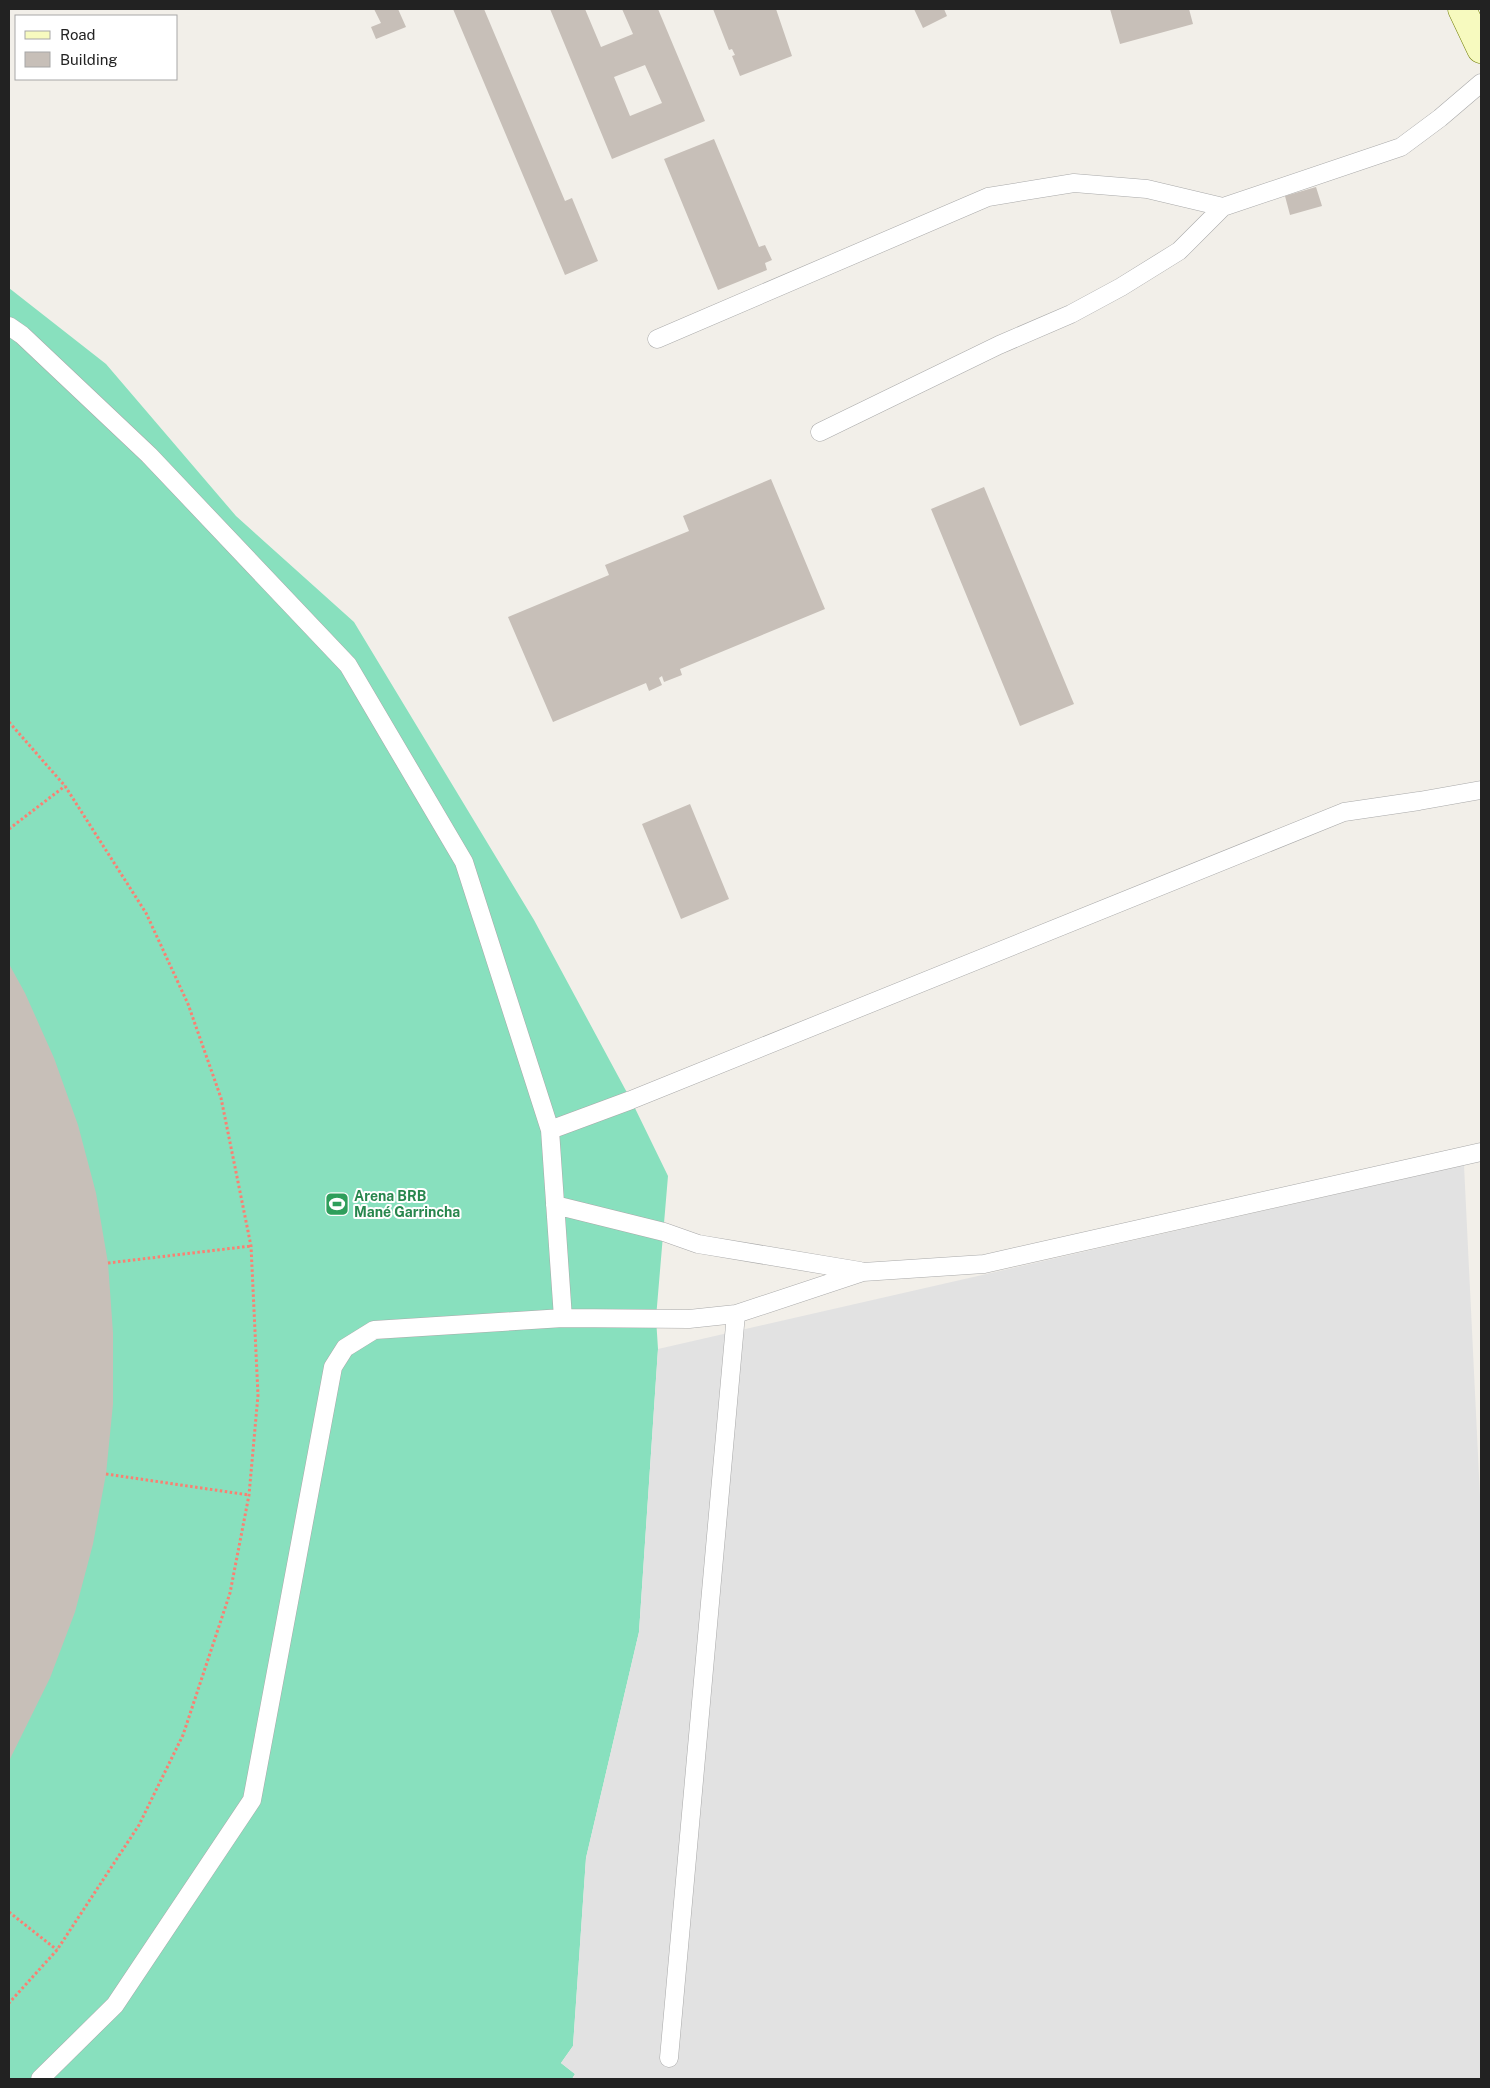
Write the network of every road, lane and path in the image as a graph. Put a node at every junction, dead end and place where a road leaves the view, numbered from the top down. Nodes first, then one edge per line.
1 (1462, 9) edge
2 (1481, 48) edge
3 (1481, 83) edge
4 (1223, 207) junction
5 (9, 326) edge
6 (657, 339) dead end
7 (820, 432) dead end
8 (9, 722) edge
9 (65, 786) junction
10 (1481, 790) edge
11 (9, 829) edge
12 (550, 1130) junction
13 (1481, 1152) edge
14 (555, 1205) junction
15 (251, 1246) junction
16 (108, 1263) dead end
17 (863, 1272) junction
18 (736, 1314) junction
19 (563, 1318) junction
20 (106, 1474) dead end
21 (249, 1495) junction
22 (9, 1912) edge
23 (57, 1950) junction
24 (9, 2003) edge
25 (669, 2058) dead end
26 (40, 2079) edge

1 - 2 main road
3 - 4 lane
4 - 6 lane
4 - 7 lane
5 - 12 lane
8 - 9 path
9 - 11 path
9 - 15 path
10 - 12 lane
12 - 14 lane
13 - 17 lane
14 - 17 lane
14 - 19 lane
15 - 16 path
15 - 21 path
17 - 18 lane
18 - 19 lane
18 - 25 lane
19 - 26 lane
20 - 21 path
21 - 23 path
22 - 23 path
23 - 24 path

